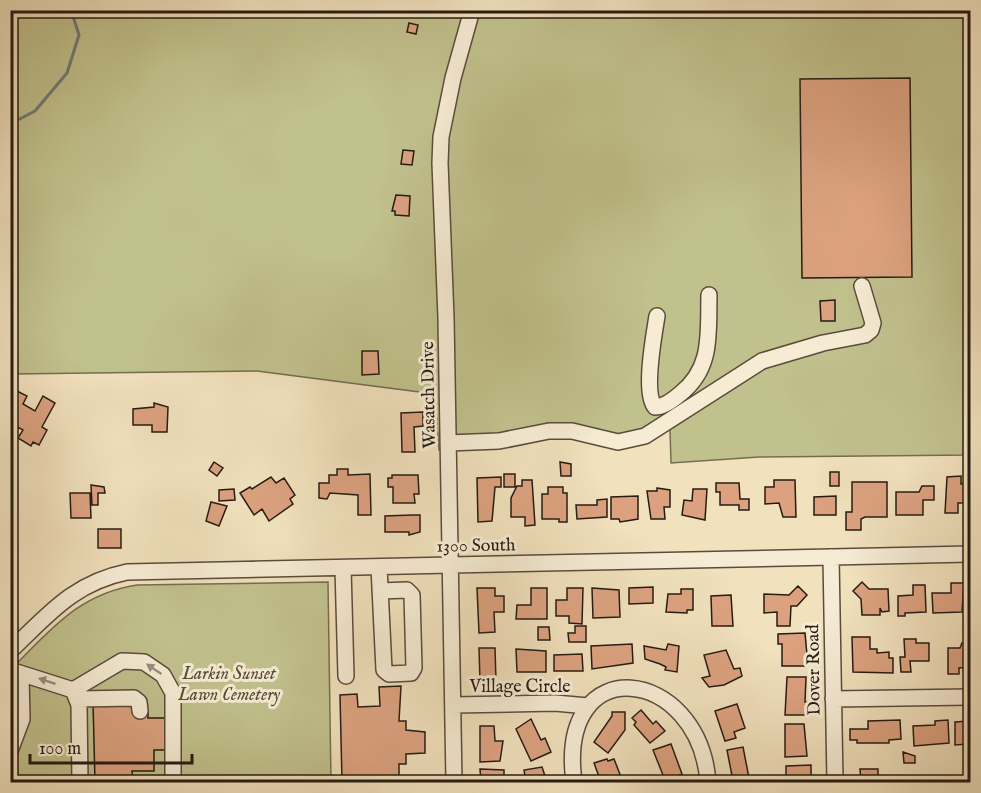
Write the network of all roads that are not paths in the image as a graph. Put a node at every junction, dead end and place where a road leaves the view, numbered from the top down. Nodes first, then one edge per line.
1 (472, 10) edge
2 (862, 286) dead end
3 (710, 295) dead end
4 (657, 316) dead end
5 (448, 443) junction
6 (970, 554) edge
7 (831, 557) junction
8 (450, 565) junction
9 (379, 567) junction
10 (343, 568) junction
11 (380, 591) junction
12 (10, 651) edge
13 (16, 673) edge
14 (346, 676) dead end
15 (75, 694) junction
16 (970, 697) edge
17 (833, 699) junction
18 (453, 705) junction
19 (588, 706) junction
20 (140, 711) dead end
21 (10, 751) edge
22 (80, 783) edge
23 (173, 783) edge
24 (454, 783) edge
25 (573, 783) edge
26 (708, 783) edge
27 (835, 783) edge

1 - 5 street, Wasatch Drive
2 - 5 street
3 - 4 street
5 - 8 street, Wasatch Drive
6 - 7 street, 1300 South
7 - 8 street, 1300 South
7 - 17 street, Dover Road
8 - 9 street, 1300 South
8 - 18 street, Wasatch Drive
9 - 10 street, 1300 South
9 - 11 street
10 - 12 street, 1300 South
10 - 14 street
11 - 11 street
15 -> 13 street
13 - 21 street
15 - 20 street
15 - 22 street
23 -> 15 street
16 - 17 street
17 - 27 street, Dover Road
18 - 19 street, Village Circle
18 - 24 street, Wasatch Drive
19 - 25 street, Village Circle
19 - 26 street, Village Circle

